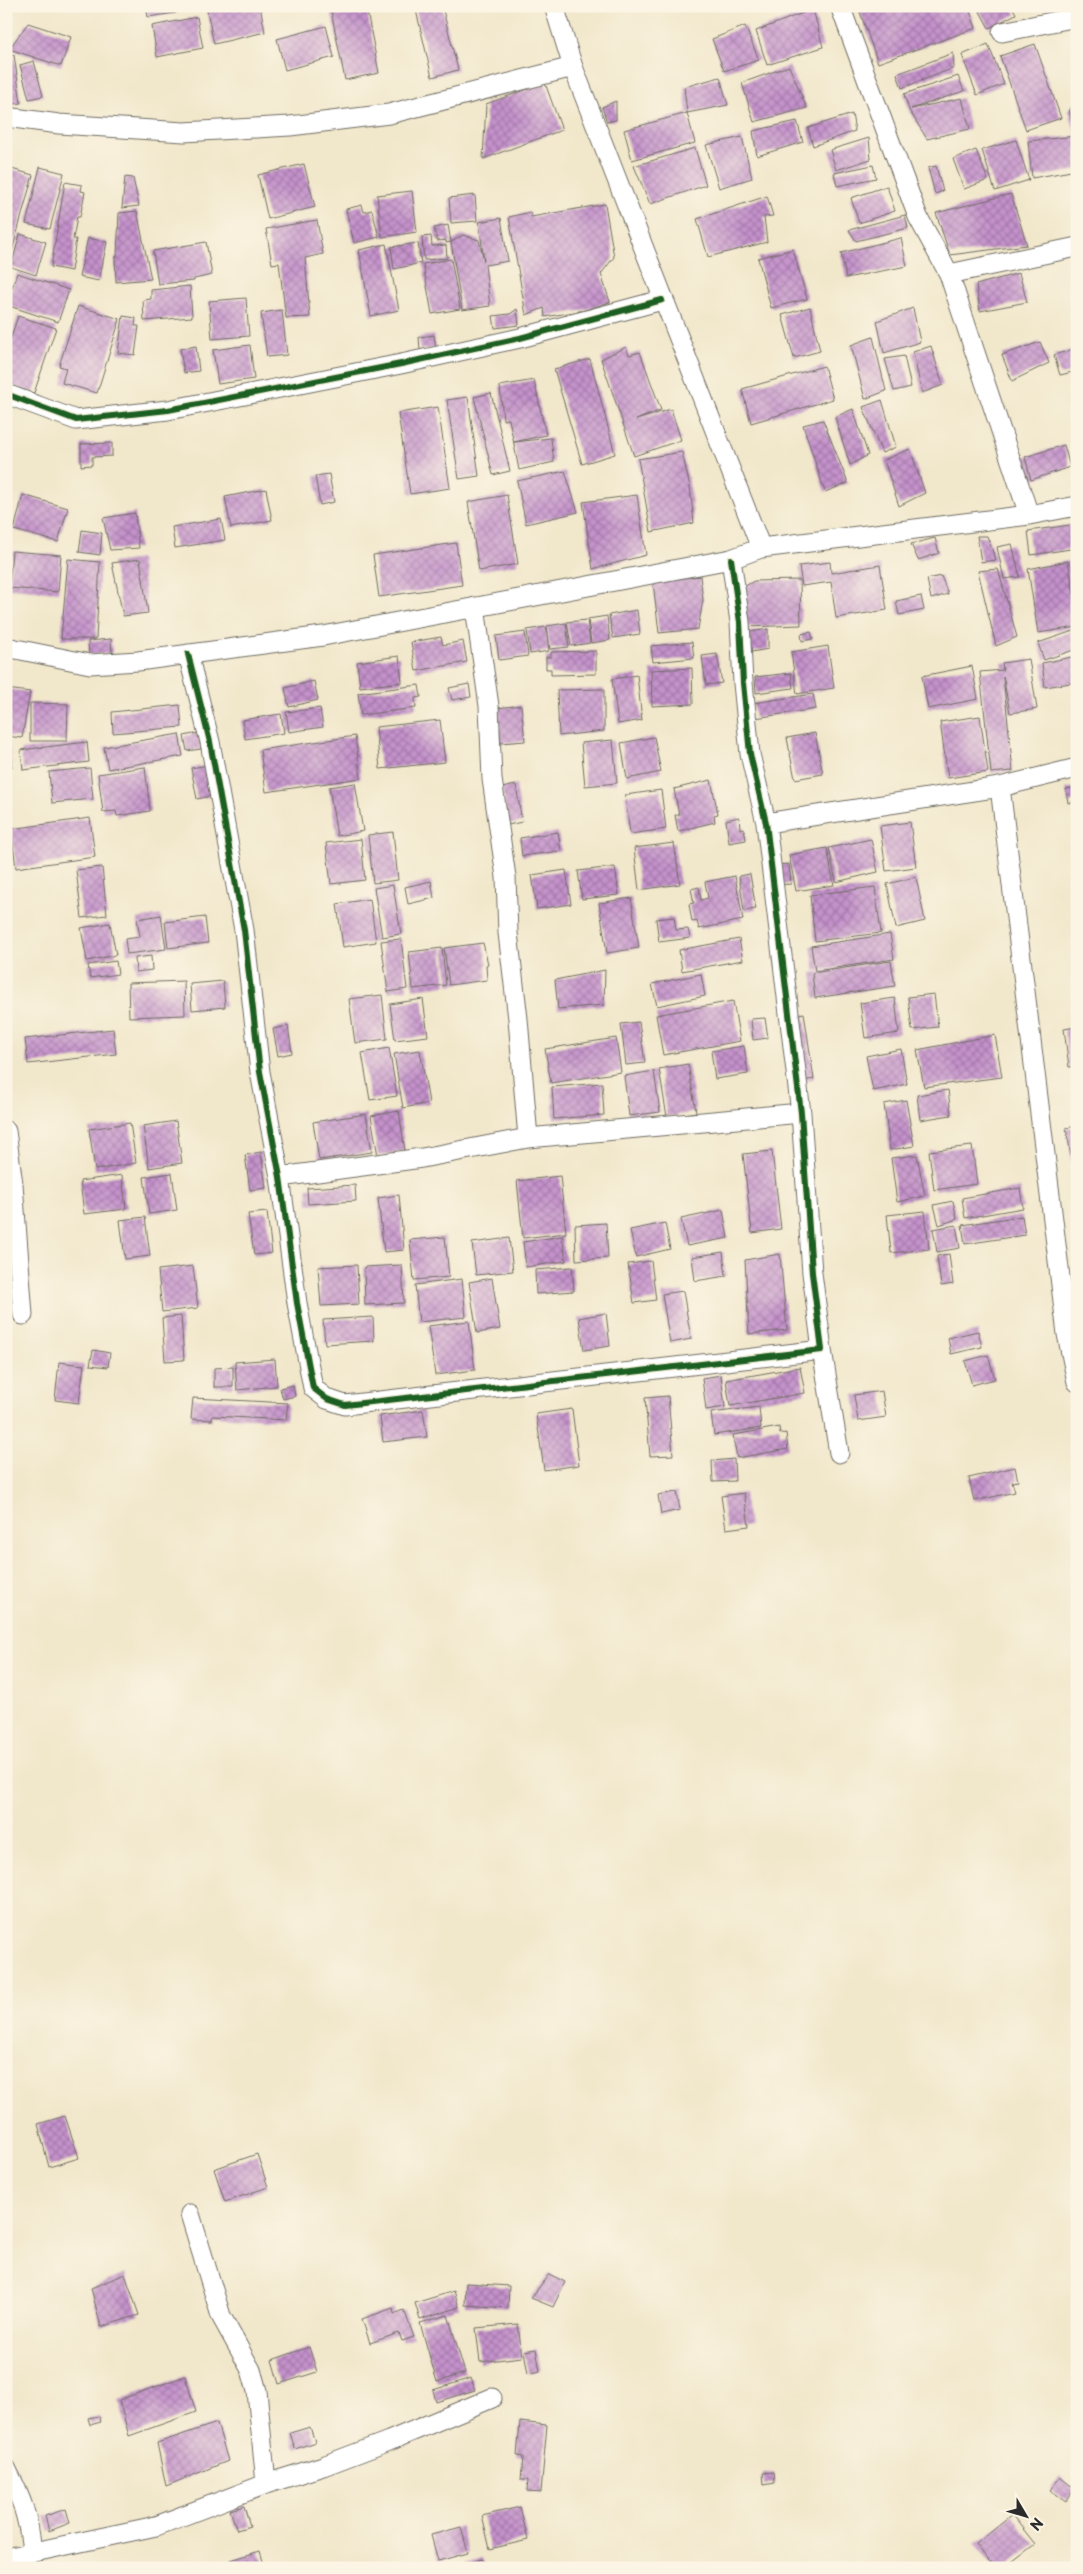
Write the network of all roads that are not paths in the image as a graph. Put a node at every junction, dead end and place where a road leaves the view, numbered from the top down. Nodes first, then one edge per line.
1 (554, 6) edge
2 (840, 6) edge
3 (1077, 17) edge
4 (1002, 32) dead end
5 (573, 67) junction
6 (6, 117) edge
7 (1077, 247) edge
8 (949, 274) junction
9 (662, 300) junction
10 (6, 394) edge
11 (1077, 506) edge
12 (1029, 515) junction
13 (761, 548) junction
14 (730, 559) junction
15 (475, 607) junction
16 (6, 647) edge
17 (188, 654) junction
18 (1077, 768) edge
19 (1000, 787) junction
20 (766, 823) junction
21 (801, 1113) junction
22 (6, 1133) edge
23 (528, 1138) junction
24 (280, 1177) junction
25 (23, 1315) dead end
26 (822, 1350) junction
27 (1077, 1382) edge
28 (839, 1453) dead end
29 (190, 2214) dead end
30 (492, 2398) dead end
31 (6, 2468) edge
32 (266, 2484) junction
33 (32, 2551) junction
34 (6, 2558) edge

1 - 5 street
2 - 8 street
3 - 4 street
5 - 6 street
5 - 9 street
7 - 8 street
8 - 12 street
9 - 10 street
9 - 13 street
11 - 12 street
12 - 13 street
13 - 14 street
14 - 15 street
14 - 20 street
15 - 17 street
15 - 23 street
16 - 17 street
17 - 24 street
18 - 19 street
19 - 20 street
19 - 27 street
20 - 21 street
21 - 23 street
21 - 26 street
22 - 25 street
23 - 24 street
24 - 26 street
26 - 28 street
29 - 32 street
30 - 32 street
31 - 33 street
32 - 33 street
33 - 34 street

